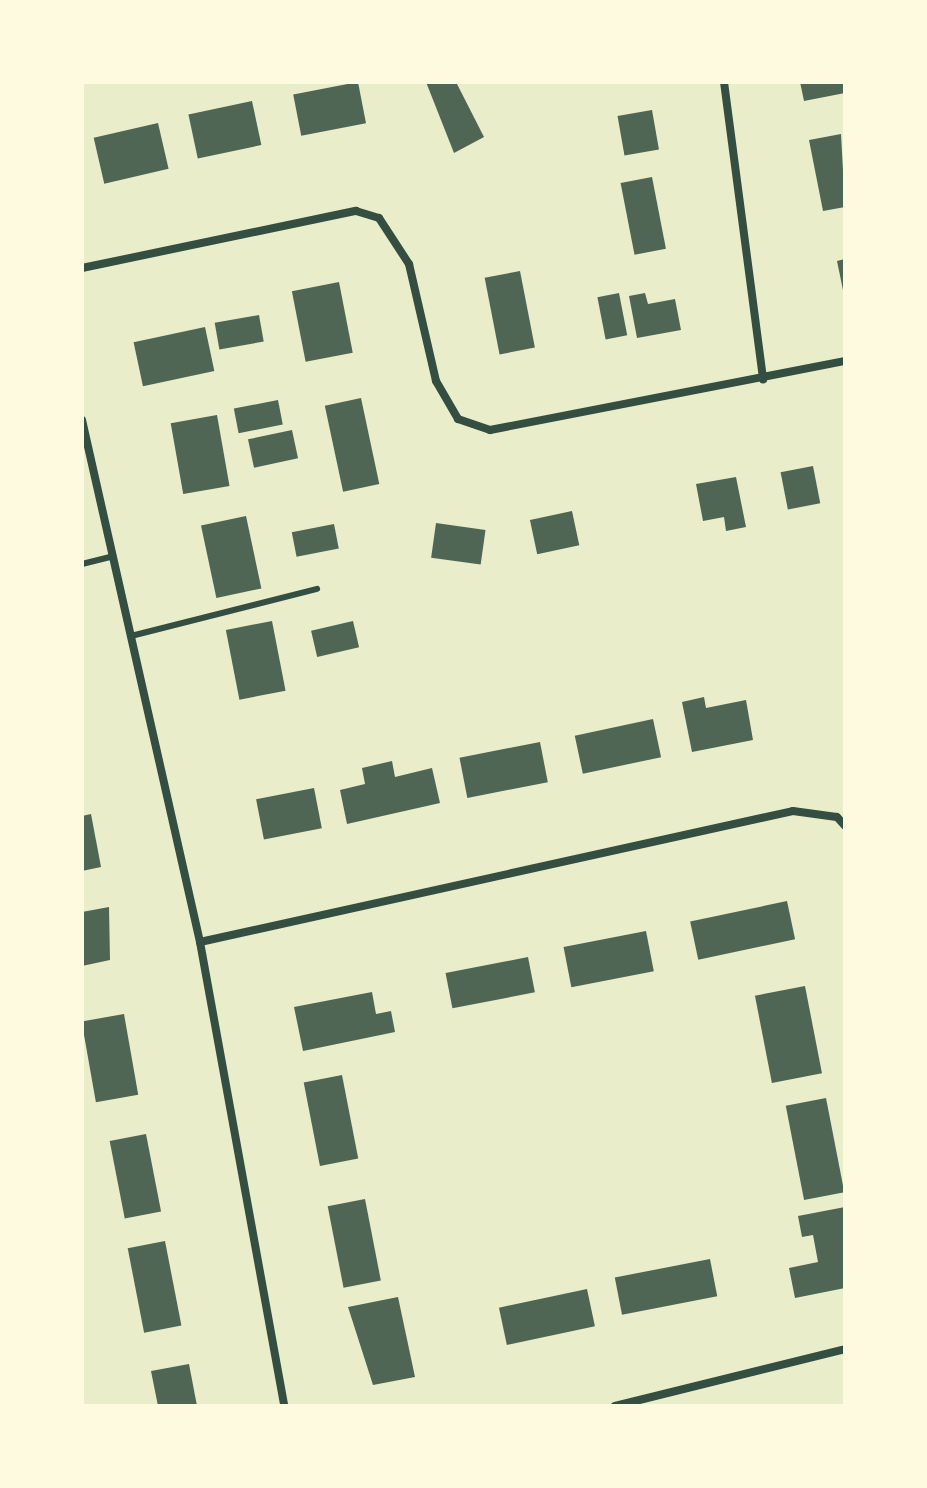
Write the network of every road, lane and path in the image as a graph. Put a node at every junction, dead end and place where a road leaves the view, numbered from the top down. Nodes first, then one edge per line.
1 (724, 82) edge
2 (82, 268) edge
3 (845, 361) edge
4 (763, 379) junction
5 (82, 420) edge
6 (113, 556) junction
7 (82, 564) edge
8 (317, 589) dead end
9 (131, 636) junction
10 (845, 826) edge
11 (200, 942) junction
12 (845, 1349) edge
13 (284, 1406) edge
14 (615, 1406) edge

1 - 4 street
2 - 4 street
3 - 4 street
5 - 6 street
6 - 7 lane
6 - 9 street
8 - 9 lane
9 - 11 street
10 - 11 street
11 - 13 street
12 - 14 street

